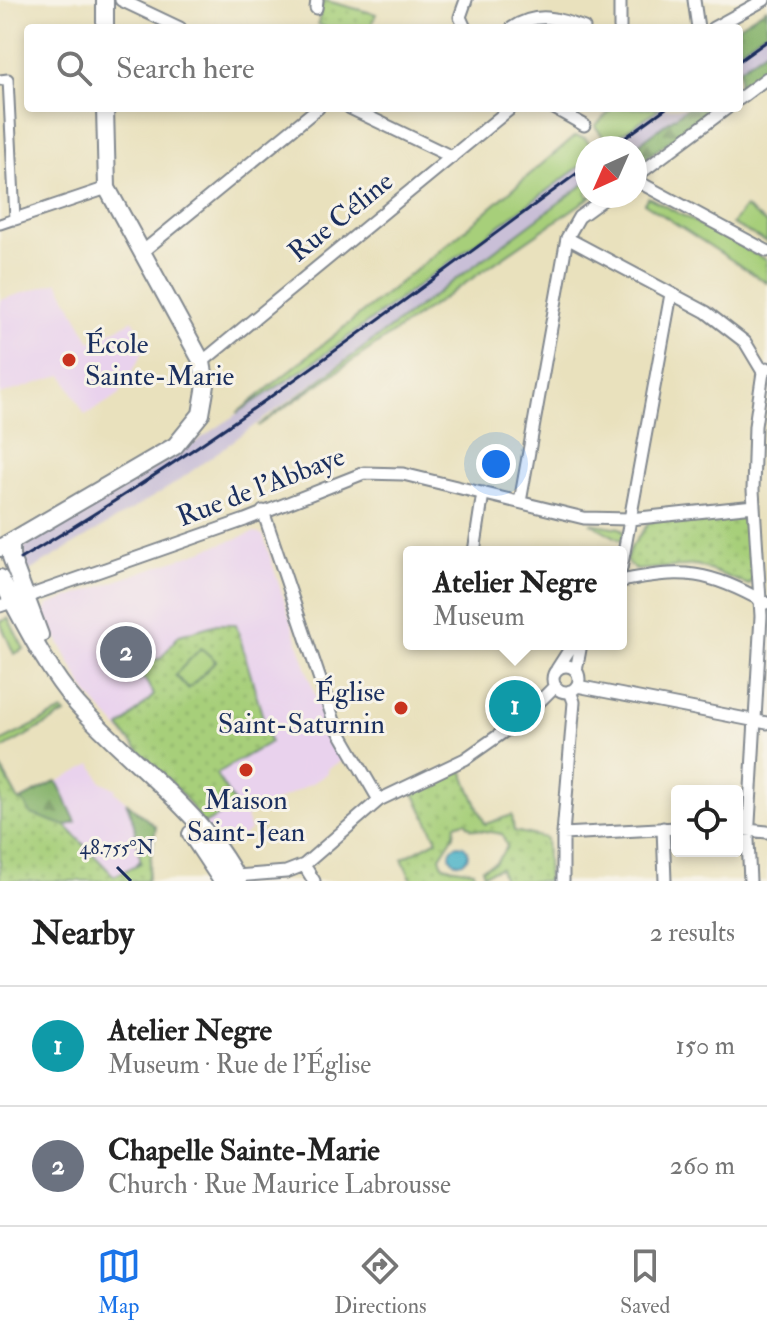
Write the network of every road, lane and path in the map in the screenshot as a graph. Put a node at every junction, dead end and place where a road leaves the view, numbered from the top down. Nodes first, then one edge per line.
1 (105, 0) edge
2 (121, 0) edge
3 (620, 0) edge
4 (694, 0) edge
5 (764, 0) edge
6 (105, 24) edge
7 (172, 24) edge
8 (518, 24) edge
9 (574, 24) edge
10 (620, 24) edge
11 (697, 24) edge
12 (720, 24) edge
13 (767, 78) edge
14 (0, 80) edge
15 (743, 96) edge
16 (105, 112) edge
17 (313, 112) edge
18 (358, 112) edge
19 (506, 112) edge
20 (561, 112) edge
21 (722, 112) edge
22 (584, 125) dead end
23 (452, 157) junction
24 (647, 169) edge
25 (647, 185) edge
26 (107, 188) junction
27 (591, 208) edge
28 (15, 219) junction
29 (0, 224) edge
30 (567, 238) junction
31 (767, 251) edge
32 (142, 252) junction
33 (671, 294) junction
34 (202, 362) junction
35 (765, 370) edge
36 (483, 493) junction
37 (520, 502) junction
38 (754, 506) junction
39 (263, 511) junction
40 (630, 519) junction
41 (5, 545) edge
42 (475, 546) edge
43 (625, 546) edge
44 (764, 558) edge
45 (0, 578) edge
46 (627, 580) edge
47 (13, 601) edge
48 (764, 601) edge
49 (569, 650) edge
50 (580, 650) edge
51 (557, 669) junction
52 (576, 671) junction
53 (555, 686) junction
54 (574, 688) junction
55 (762, 722) edge
56 (379, 800) junction
57 (663, 828) junction
58 (671, 828) edge
59 (743, 829) edge
60 (767, 832) edge
61 (563, 834) junction
62 (304, 865) junction
63 (228, 878) edge
64 (314, 881) edge
65 (563, 881) edge
66 (665, 881) edge
67 (750, 881) edge

1 - 6 main road
2 - 7 street
3 - 10 street
4 - 11 street
5 - 12 street
8 - 9 street
13 - 15 street
14 - 28 street
16 - 26 main road
17 - 32 street
18 - 23 street
19 - 23 street, Rue Céline
20 - 22 street
21 - 24 street
23 - 34 street, Rue Céline
25 - 31 street
26 - 28 street
26 - 32 main road
27 - 30 street
28 - 29 street
30 - 33 street
30 - 37 street
32 - 34 main road
33 - 35 street
33 - 40 street
34 - 41 main road
35 - 38 street
36 - 37 street, Rue de l'Abbaye
36 - 39 street, Rue de l'Abbaye
36 - 42 street
37 - 40 street, Rue de l'Abbaye
38 - 40 street, Rue de l'Abbaye
38 - 44 street
39 - 47 street, Rue de l'Abbaye
39 - 56 street
40 - 43 street
41 - 47 main road
44 - 48 street
45 - 47 main road
46 - 48 street
47 - 63 main road
48 - 55 street
49 - 51 street
50 - 52 street
51 - 52 street
51 - 53 street
52 - 54 street
53 - 54 street
53 - 56 street
54 - 55 street
54 - 61 street
55 - 59 street
56 - 62 street
57 - 58 street
57 - 61 street
57 - 66 street
59 - 60 street
59 - 67 street
61 - 65 street
62 - 63 street
62 - 64 street

